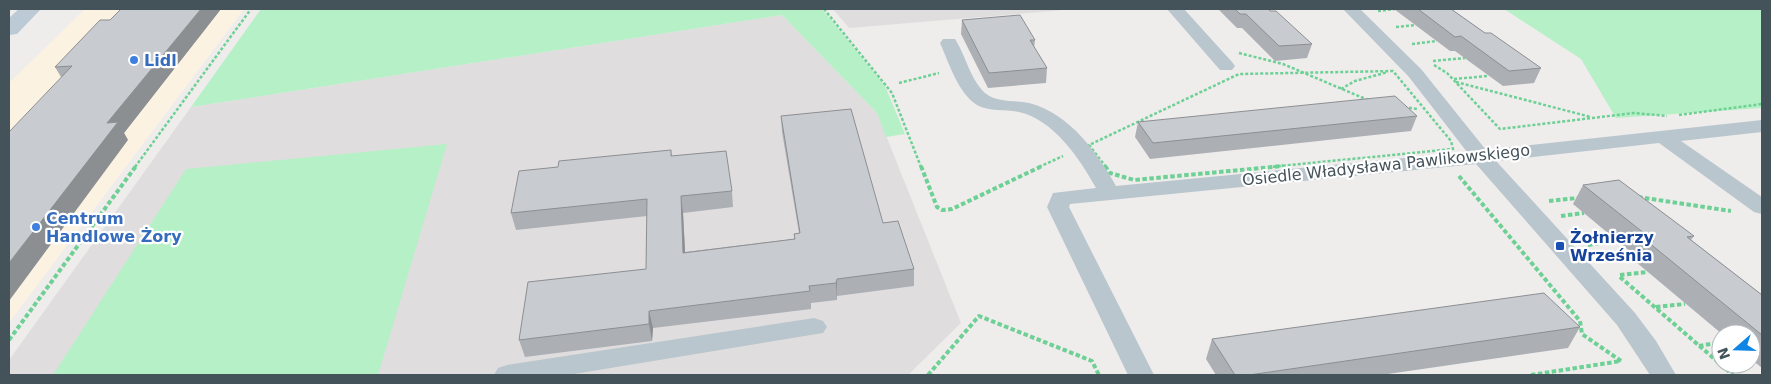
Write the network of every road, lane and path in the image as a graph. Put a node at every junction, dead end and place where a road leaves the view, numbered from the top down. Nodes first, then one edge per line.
1 (30, 9) edge
2 (251, 9) edge
3 (824, 9) edge
4 (1175, 9) edge
5 (1351, 9) edge
6 (1395, 9) edge
7 (1377, 11) dead end
8 (1416, 25) edge
9 (1396, 27) dead end
10 (9, 29) edge
11 (1437, 41) dead end
12 (949, 43) dead end
13 (1411, 44) dead end
14 (1465, 58) dead end
15 (1433, 61) dead end
16 (1233, 62) junction
17 (1395, 62) junction
18 (962, 70) junction
19 (1301, 73) junction
20 (1248, 74) junction
21 (1488, 76) dead end
22 (1454, 81) junction
23 (899, 83) dead end
24 (1341, 89) junction
25 (1377, 104) edge
26 (1762, 104) edge
27 (1396, 106) edge
28 (1426, 110) junction
29 (1593, 118) junction
30 (1762, 126) edge
31 (1663, 137) junction
32 (1066, 155) dead end
33 (1481, 157) junction
34 (1454, 170) dead end
35 (1109, 192) junction
36 (1629, 195) edge
37 (1583, 198) dead end
38 (1547, 201) dead end
39 (1762, 207) edge
40 (1738, 212) dead end
41 (1584, 213) dead end
42 (1554, 217) dead end
43 (1617, 240) dead end
44 (1592, 251) dead end
45 (1612, 269) dead end
46 (1648, 272) dead end
47 (1619, 276) junction
48 (1685, 304) dead end
49 (1656, 308) junction
50 (814, 327) dead end
51 (9, 340) edge
52 (1711, 344) edge
53 (1699, 346) junction
54 (1628, 354) dead end
55 (1621, 361) junction
56 (507, 375) edge
57 (928, 375) edge
58 (1099, 375) edge
59 (1141, 375) edge
60 (1531, 375) edge
61 (1660, 375) edge
62 (1733, 375) edge

1 - 10 main road
2 - 51 path
3 - 32 path
4 - 16 street
5 - 17 street
6 - 7 path
8 - 9 path
11 - 13 path
12 - 18 street
14 - 15 path
16 - 19 path
16 - 20 path
17 - 19 path
17 - 22 path
17 - 24 path
17 - 28 path
17 - 33 street
18 - 23 path
18 - 35 street
19 - 20 path
19 - 24 path
20 - 28 path
21 - 22 path
22 - 29 path
22 - 29 path
24 - 25 path
26 - 29 path
27 - 28 path
30 - 31 street, Osiedle Władysława Pawlikowskiego
31 - 33 street, Osiedle Władysława Pawlikowskiego
31 - 39 street
33 - 35 street, Osiedle Władysława Pawlikowskiego
33 - 61 street
34 - 55 path
35 - 59 street, Osiedle Władysława Pawlikowskiego
36 - 40 path
37 - 38 path
41 - 42 path
43 - 44 path
45 - 47 path
46 - 47 path
47 - 49 path
48 - 49 path
49 - 53 path
50 - 56 street
52 - 53 path
53 - 62 path
54 - 55 path
55 - 60 path
57 - 58 path

